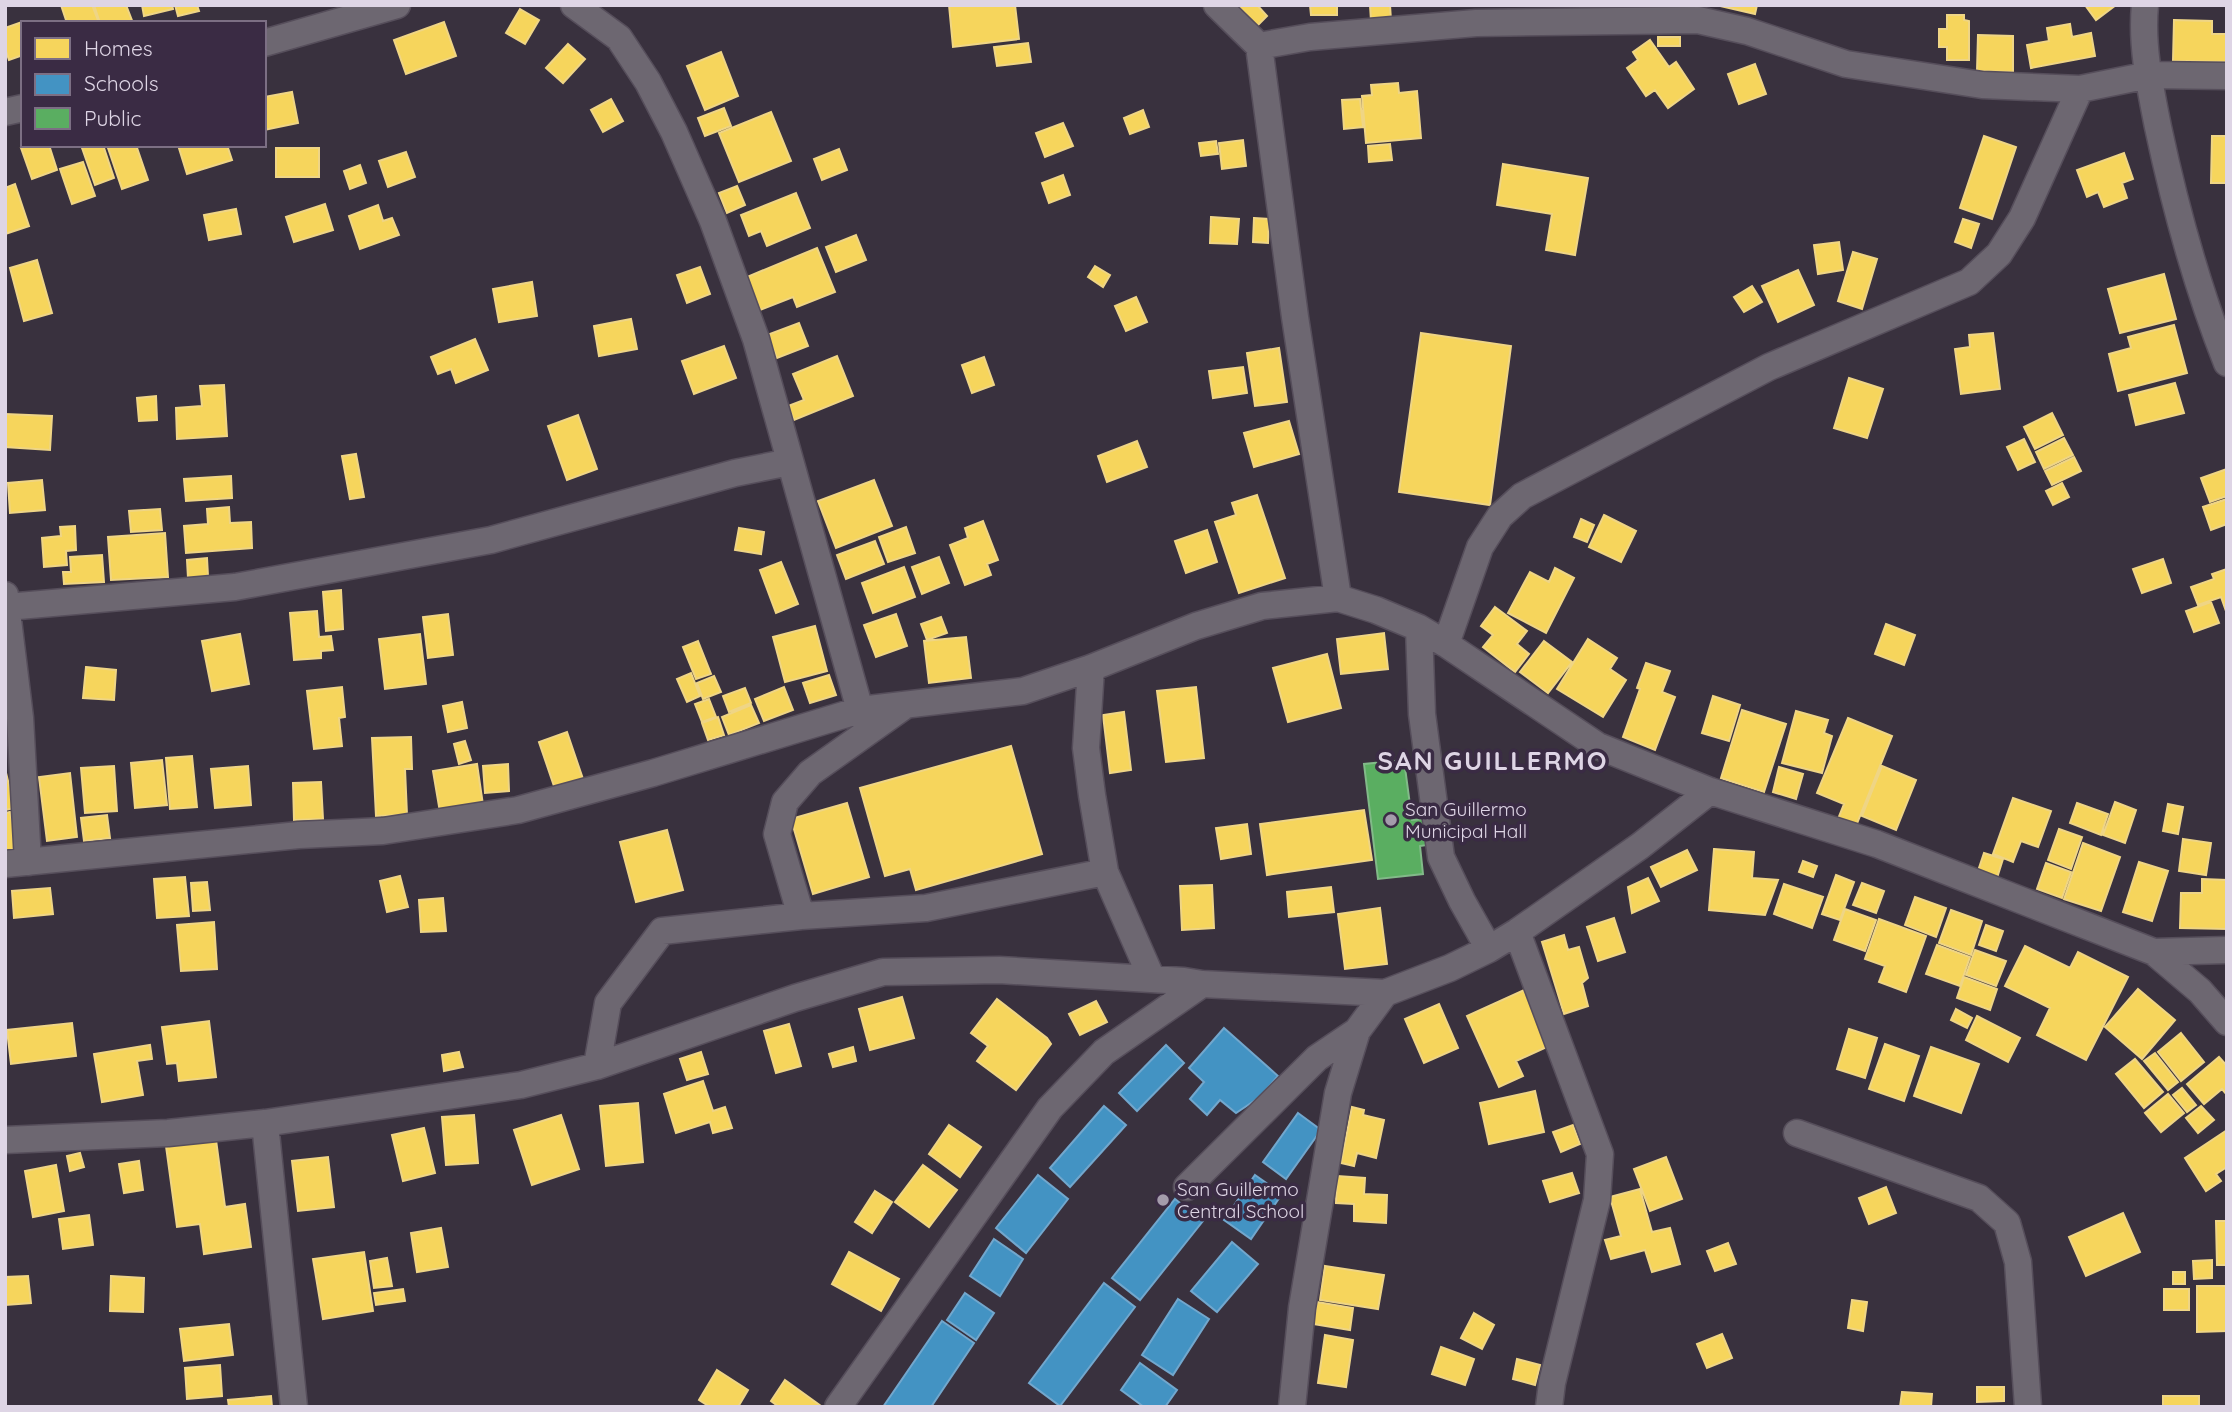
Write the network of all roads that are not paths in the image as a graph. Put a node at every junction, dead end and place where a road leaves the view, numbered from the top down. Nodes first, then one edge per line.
1 (397, 5) edge
2 (574, 5) edge
3 (1217, 5) edge
4 (2146, 5) edge
5 (266, 42) edge
6 (1259, 46) junction
7 (2149, 75) junction
8 (2227, 76) edge
9 (2080, 89) junction
10 (2227, 363) edge
11 (790, 463) junction
12 (1338, 598) junction
13 (6, 601) edge
14 (1419, 628) junction
15 (1446, 644) junction
16 (1091, 668) junction
17 (907, 704) junction
18 (860, 710) junction
19 (1710, 791) junction
20 (17, 863) edge
21 (1105, 872) junction
22 (801, 916) junction
23 (1517, 932) junction
24 (1489, 949) junction
25 (2227, 950) edge
26 (2154, 953) junction
27 (1153, 979) junction
28 (1202, 984) junction
29 (1385, 993) junction
30 (2227, 1022) edge
31 (1357, 1031) junction
32 (597, 1066) junction
33 (265, 1123) junction
34 (1797, 1133) dead end
35 (5, 1140) edge
36 (1187, 1187) dead end
37 (293, 1407) edge
38 (838, 1407) edge
39 (1292, 1407) edge
40 (1549, 1407) edge
41 (2028, 1407) edge

1 - 5 street
2 - 11 street
3 - 6 street
4 - 7 street
6 - 9 street
6 - 12 street
7 - 8 street
7 - 9 street
7 - 10 street
9 - 15 street
11 - 13 street
11 - 18 street
12 - 14 street
12 - 16 street
13 - 20 street
14 - 15 street
14 - 24 street
15 - 19 street
16 - 17 street
16 - 21 street
17 - 18 street
17 - 22 street
18 - 20 street
19 - 23 street
19 - 26 street
21 - 22 street
21 - 27 street
22 - 32 street
23 - 24 street
23 - 40 street
24 - 29 street
25 - 26 street
26 - 30 street
27 - 28 street
27 - 32 street
28 - 29 street
28 - 38 street
29 - 31 street
31 - 36 street
31 - 39 street
32 - 33 street
33 - 35 street
33 - 37 street
34 - 41 street

